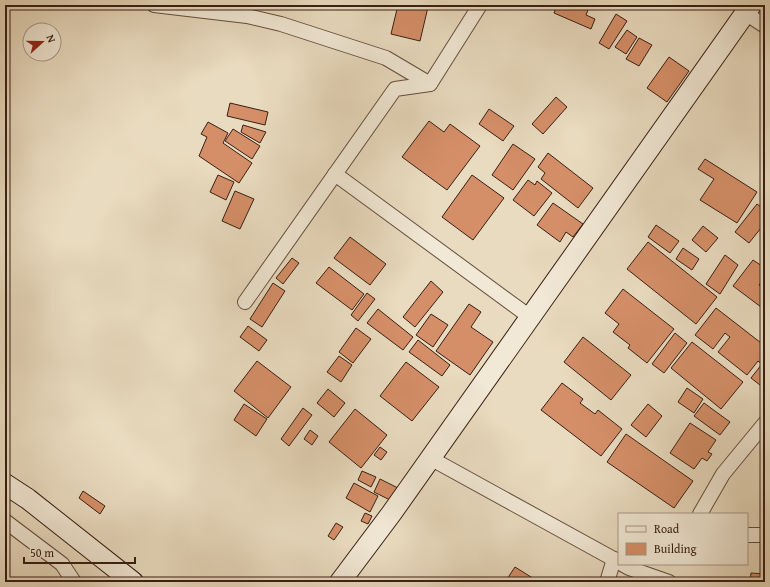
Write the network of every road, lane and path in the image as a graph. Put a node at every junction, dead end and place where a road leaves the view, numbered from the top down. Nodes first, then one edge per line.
1 (154, 5) edge
2 (480, 5) edge
3 (748, 9) edge
4 (765, 26) edge
5 (430, 84) junction
6 (335, 174) junction
7 (245, 302) dead end
8 (530, 317) junction
9 (765, 423) edge
10 (430, 458) junction
11 (5, 484) edge
12 (701, 513) edge
13 (5, 521) edge
14 (748, 535) edge
15 (765, 535) edge
16 (618, 561) edge
17 (623, 565) edge
18 (626, 565) edge
19 (73, 581) edge
20 (133, 582) edge
21 (340, 582) edge
22 (607, 582) edge
23 (669, 582) edge

1 - 5 street
2 - 5 street
3 - 4 street
3 - 8 street
5 - 6 street
6 - 7 street
6 - 8 street
8 - 10 street
9 - 12 street
10 - 16 street
10 - 21 street
11 - 20 street
13 - 19 street
14 - 15 street
17 - 22 street
18 - 23 street

